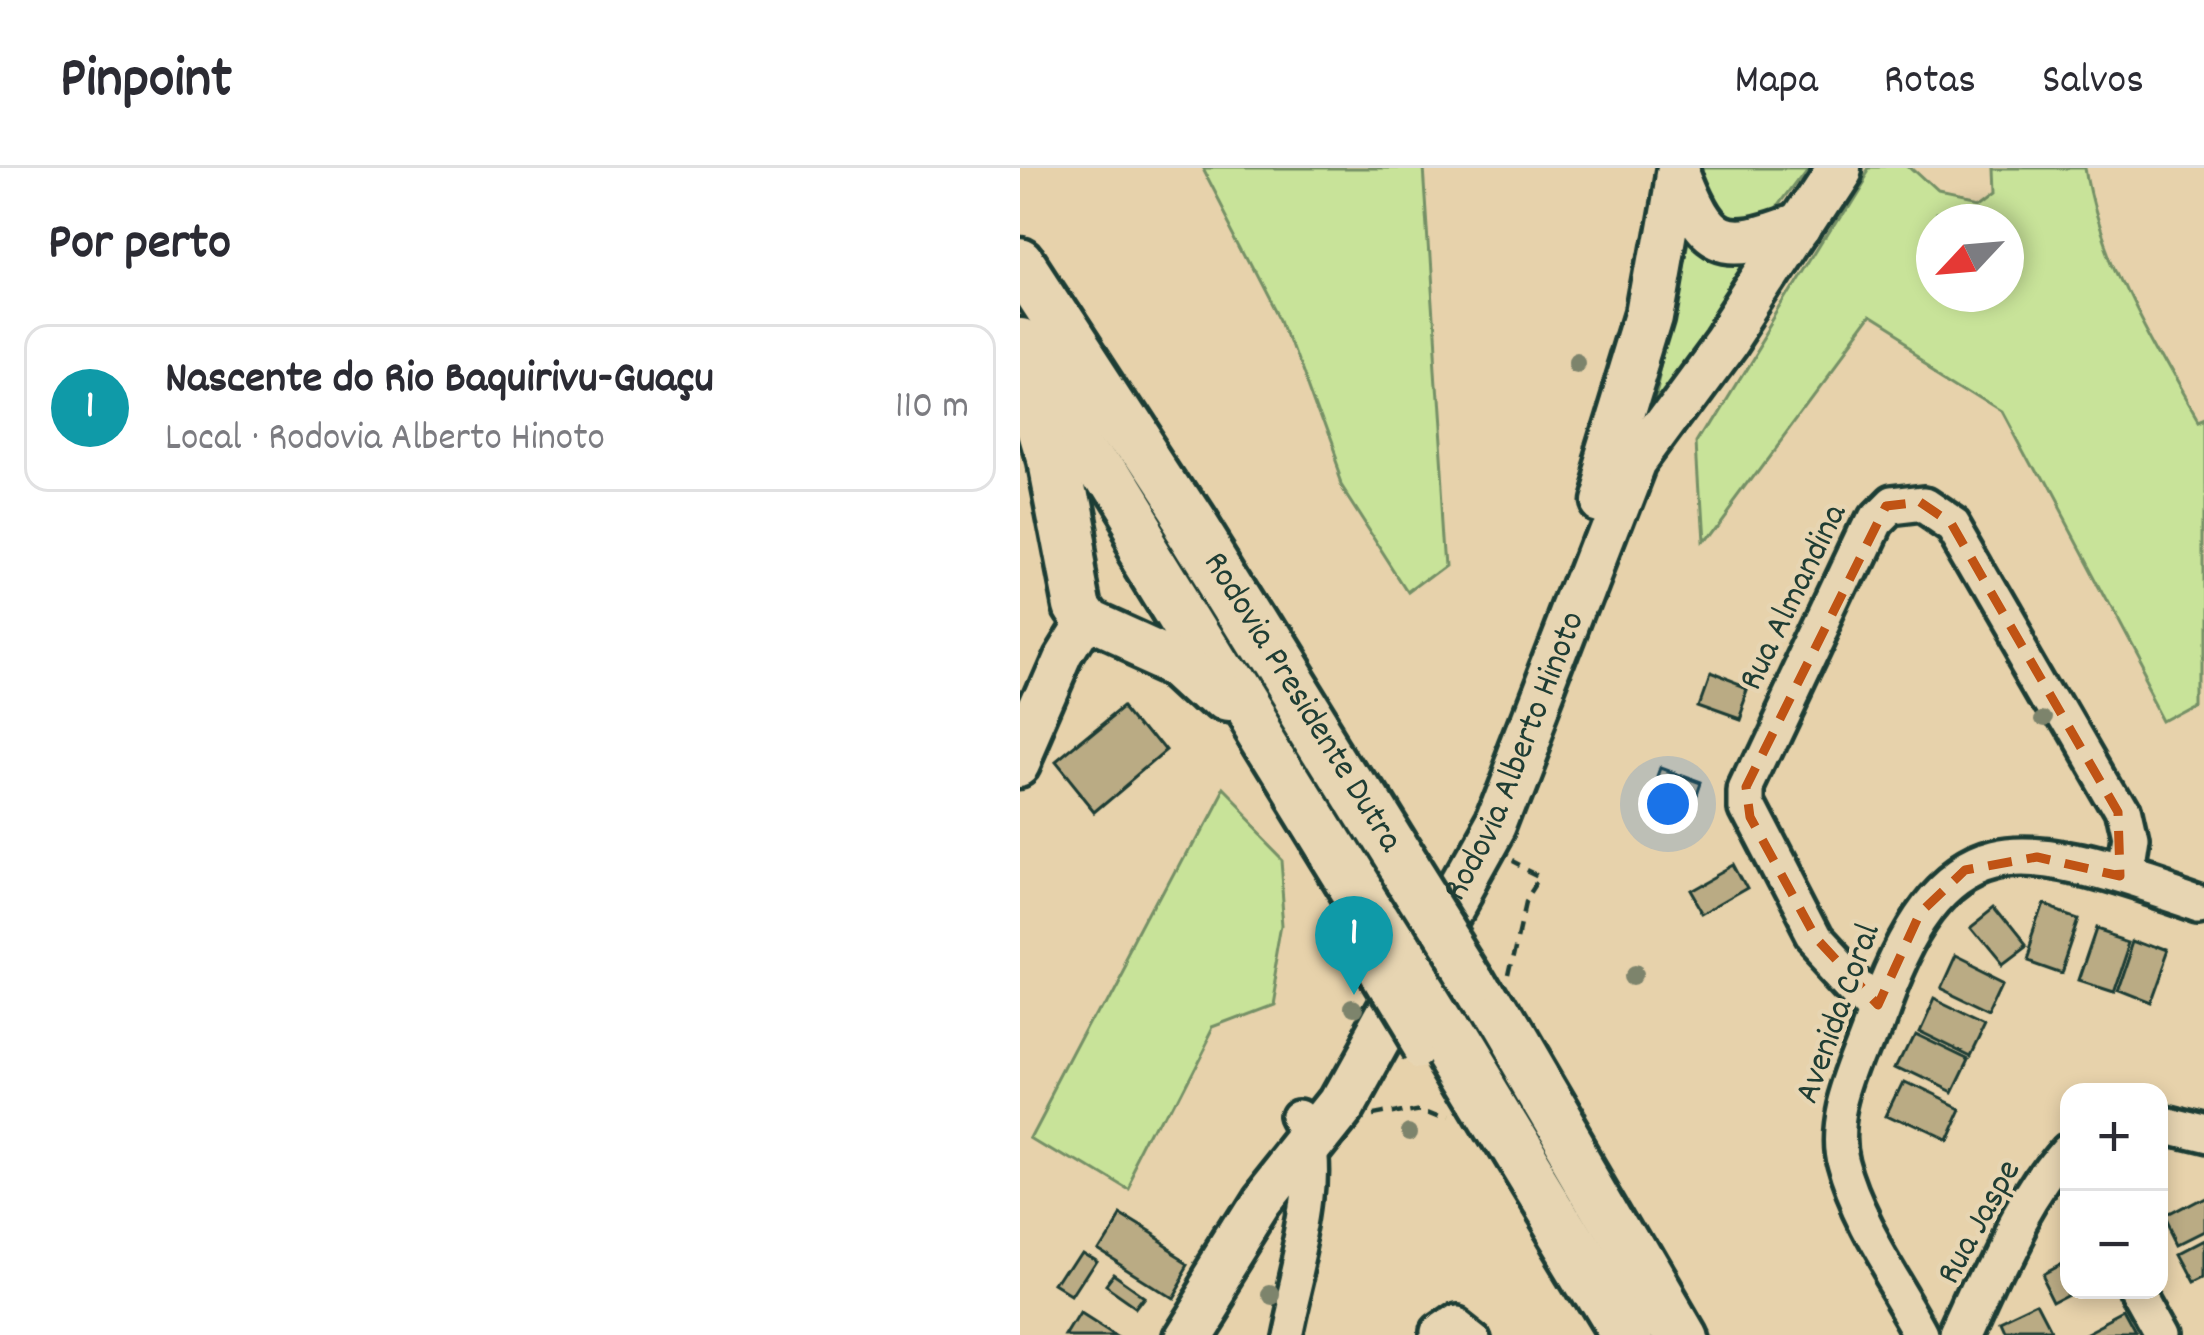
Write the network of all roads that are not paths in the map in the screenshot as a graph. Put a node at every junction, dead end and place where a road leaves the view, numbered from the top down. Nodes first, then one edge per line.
1 (1647, 168) edge
2 (1677, 168) edge
3 (1837, 168) edge
4 (1801, 224) junction
5 (1020, 263) edge
6 (1650, 315) junction
7 (1020, 344) edge
8 (1020, 356) edge
9 (1090, 620) junction
10 (1274, 750) junction
11 (1020, 765) edge
12 (2120, 875) junction
13 (2204, 904) edge
14 (1878, 1005) junction
15 (2168, 1124) edge
16 (1306, 1128) junction
17 (2204, 1133) edge
18 (2060, 1166) edge
19 (1261, 1204) junction
20 (1294, 1264) junction
21 (2148, 1299) edge
22 (1161, 1335) edge
23 (1179, 1335) edge
24 (1281, 1335) edge
25 (1628, 1335) edge
26 (1682, 1335) edge
27 (1930, 1335) edge
28 (1965, 1335) edge
29 (2168, 1335) edge

1 - 6 main road
2 - 4 main road
2 - 6 main road, Rodovia Alberto Hinoto
3 - 4 main road, Rodovia Alberto Hinoto
4 - 16 main road, Rodovia Alberto Hinoto
5 - 26 highway, Rodovia Presidente Dutra, bridge
6 - 16 main road, Rodovia Alberto Hinoto
7 - 10 highway, Rodovia Presidente Dutra
8 - 9 highway
9 - 10 highway
9 - 11 main road
10 - 25 highway, Rodovia Presidente Dutra, bridge
12 - 13 street, Avenida Coral
12 - 14 street, Avenida Coral
12 - 14 street, Rua Almandina
14 - 27 street, Avenida Coral
15 - 17 street
16 - 19 main road, Rodovia Alberto Hinoto
16 - 20 street
16 - 22 main road, Rodovia Alberto Hinoto
18 - 28 street, Rua Jaspe
19 - 20 street
19 - 23 main road, Rodovia Alberto Hinoto
20 - 24 street
21 - 29 street

